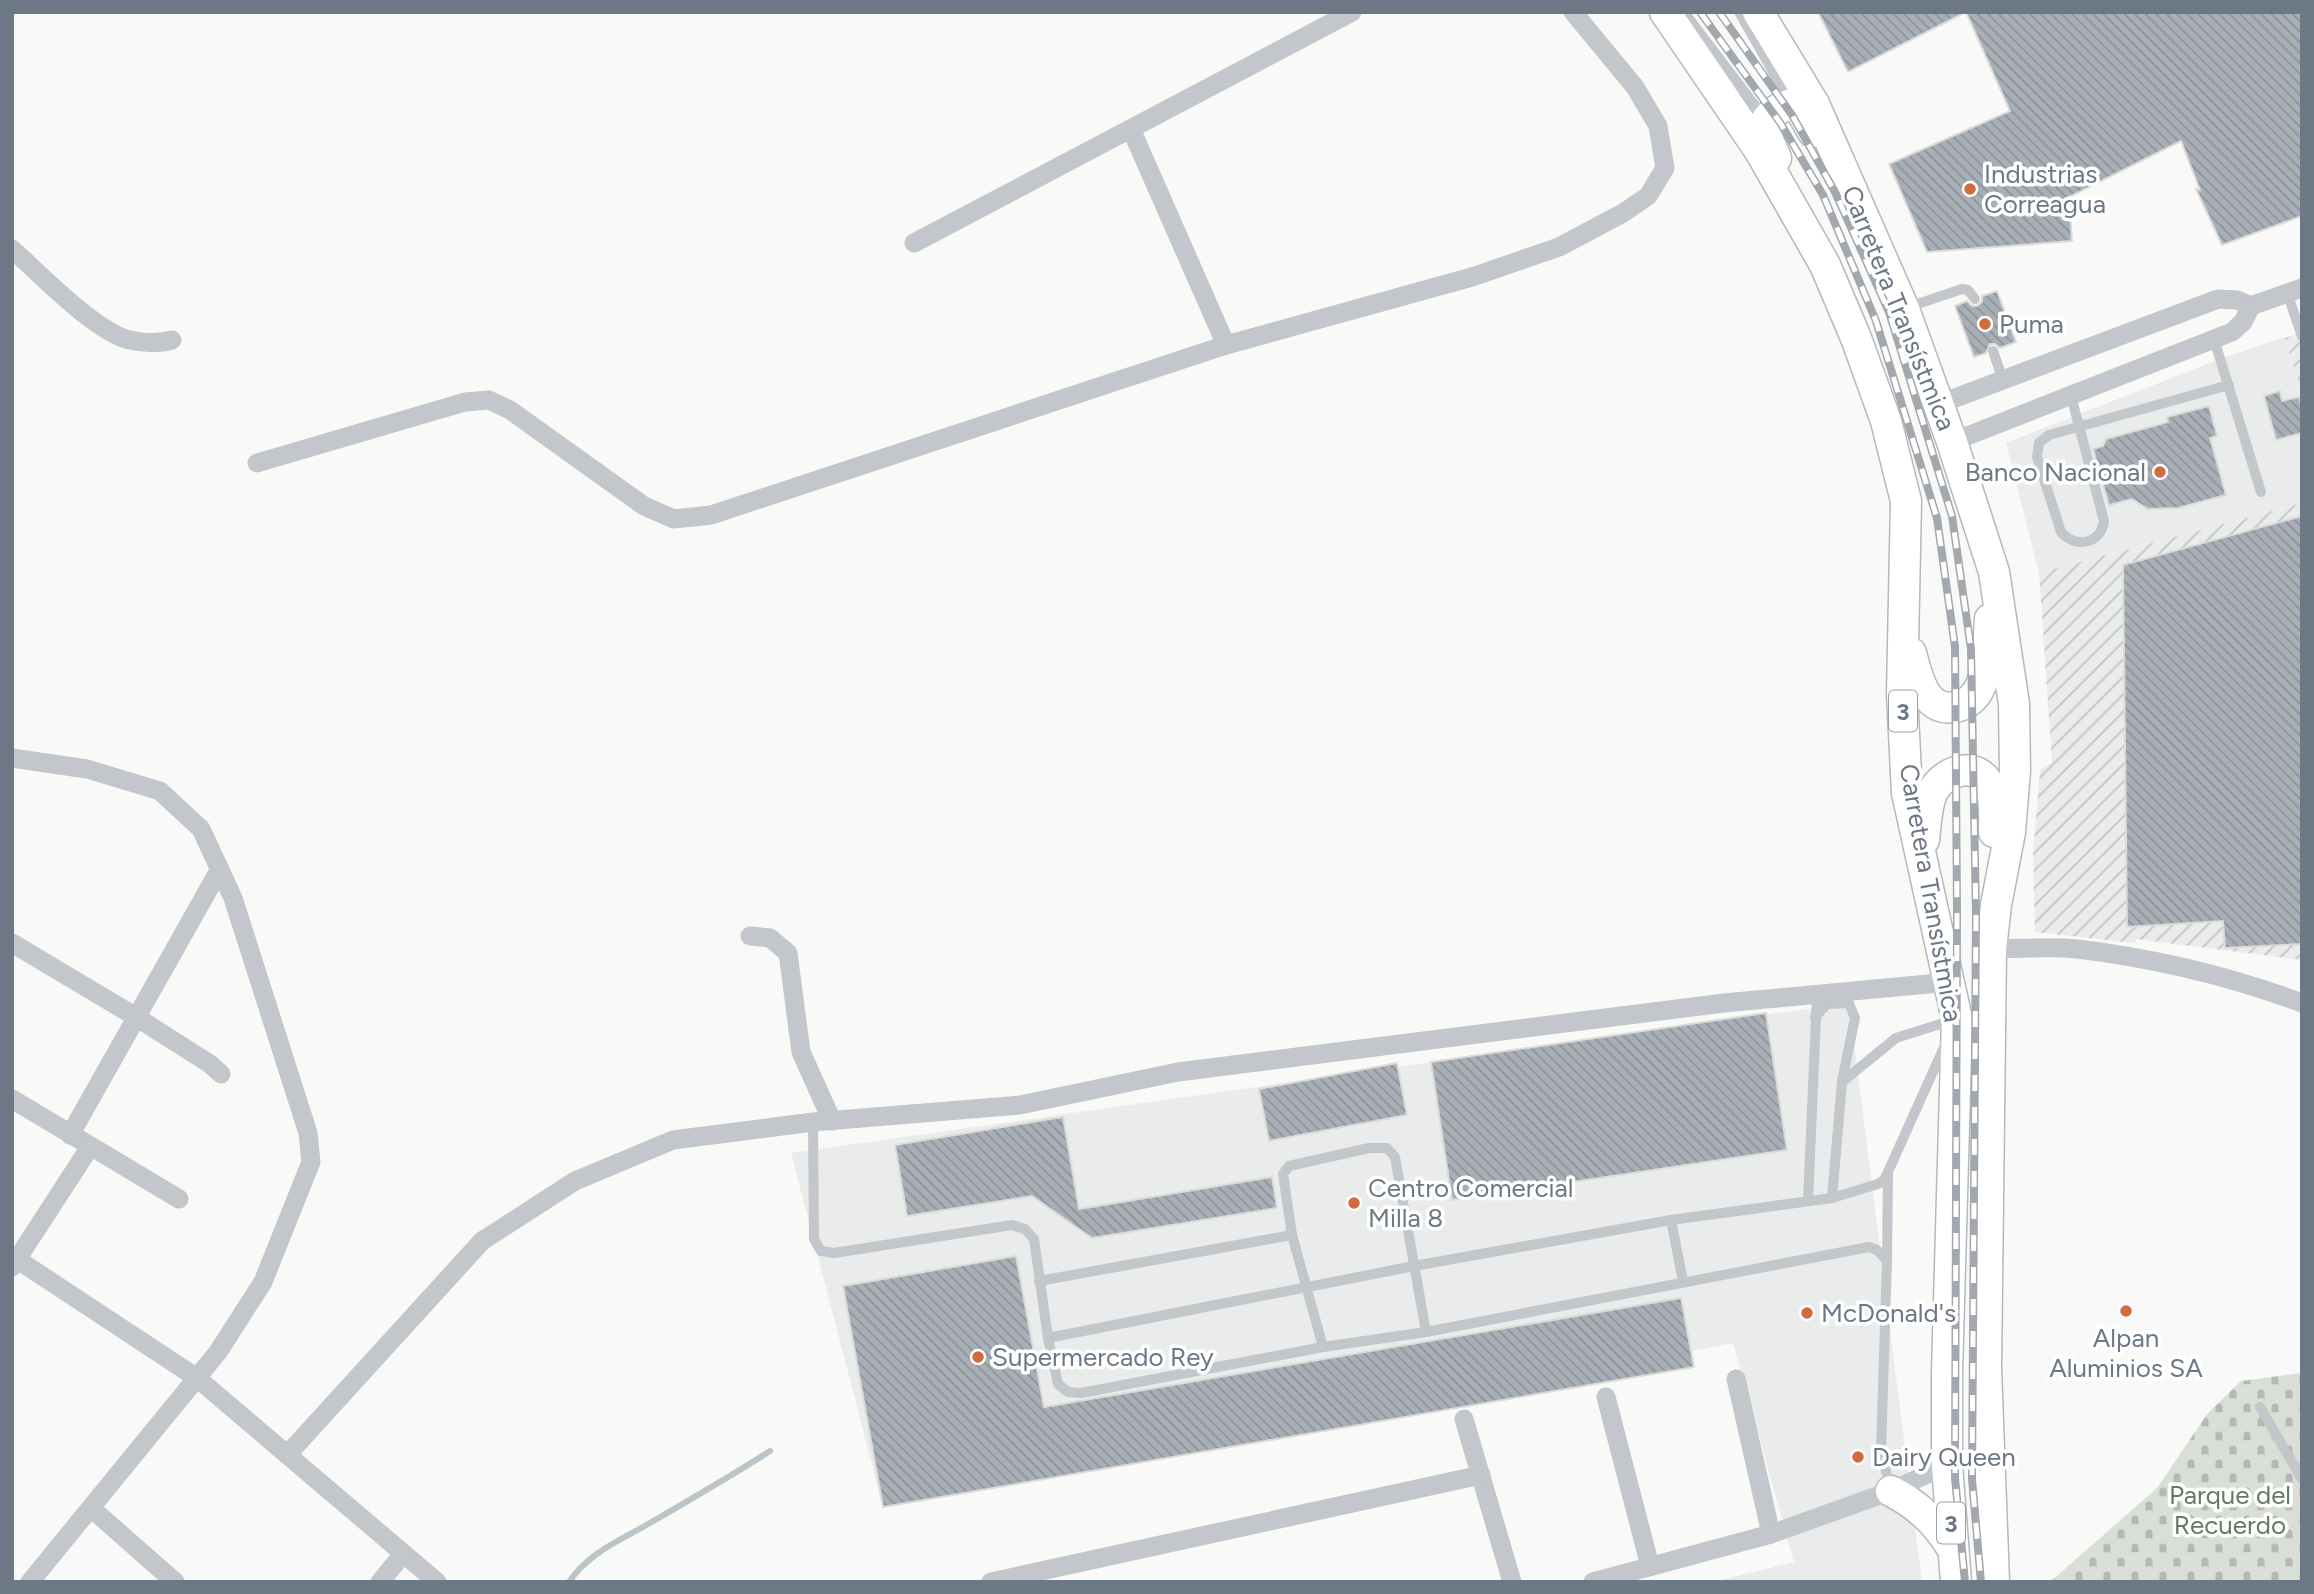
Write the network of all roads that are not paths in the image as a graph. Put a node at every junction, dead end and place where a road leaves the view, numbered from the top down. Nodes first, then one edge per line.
1 (1352, 12) edge
2 (1573, 12) edge
3 (1665, 12) edge
4 (1684, 12) edge
5 (1739, 12) edge
6 (1758, 12) edge
7 (1791, 103) junction
8 (1766, 119) junction
9 (1131, 128) junction
10 (914, 243) dead end
11 (12, 249) edge
12 (1825, 265) junction
13 (2294, 290) edge
14 (1975, 299) dead end
15 (2251, 306) junction
16 (1904, 309) junction
17 (2302, 337) edge
18 (2214, 339) junction
19 (172, 340) dead end
20 (1226, 345) junction
21 (1993, 351) dead end
22 (2003, 380) junction
23 (2229, 385) junction
24 (2071, 396) junction
25 (1939, 404) junction
26 (2079, 426) junction
27 (1952, 443) junction
28 (257, 463) dead end
29 (2261, 492) dead end
30 (1994, 572) junction
31 (1905, 625) junction
32 (12, 758) edge
33 (1922, 865) junction
34 (220, 869) junction
35 (1996, 905) junction
36 (750, 936) dead end
37 (12, 943) edge
38 (1991, 949) junction
39 (1950, 982) junction
40 (1817, 994) junction
41 (2302, 1003) edge
42 (136, 1017) junction
43 (1815, 1017) junction
44 (1957, 1019) junction
45 (221, 1074) dead end
46 (1842, 1082) junction
47 (12, 1099) edge
48 (822, 1121) junction
49 (70, 1135) junction
50 (90, 1147) junction
51 (1888, 1172) junction
52 (1832, 1198) junction
53 (179, 1199) dead end
54 (1808, 1201) junction
55 (1671, 1220) junction
56 (1292, 1235) junction
57 (14, 1261) edge
58 (1887, 1261) junction
59 (1414, 1266) junction
60 (1039, 1280) junction
61 (1683, 1281) junction
62 (1307, 1286) junction
63 (1426, 1332) junction
64 (1048, 1338) junction
65 (1323, 1347) junction
66 (197, 1378) junction
67 (1736, 1379) dead end
68 (1606, 1397) dead end
69 (2260, 1407) dead end
70 (1464, 1419) dead end
71 (287, 1455) junction
72 (1947, 1465) junction
73 (1481, 1475) junction
74 (2302, 1479) edge
75 (1891, 1491) junction
76 (91, 1508) junction
77 (1772, 1534) junction
78 (1952, 1548) junction
79 (403, 1554) junction
80 (1650, 1566) junction
81 (30, 1582) edge
82 (175, 1582) edge
83 (380, 1582) edge
84 (437, 1582) edge
85 (991, 1582) edge
86 (1512, 1582) edge
87 (1593, 1582) edge
88 (1956, 1582) edge
89 (1994, 1582) edge

1 - 9 street
2 - 20 street
3 - 12 main road, Carretera Transístmica / 3
4 - 8 lane
5 - 7 lane
6 - 16 main road, Carretera Transístmica / 3
7 - 8 main road
7 - 25 main road
8 - 12 main road
9 - 10 street
9 - 20 street
11 - 19 street
12 - 31 main road, Carretera Transístmica / 3
13 - 15 street
13 - 17 lane
14 - 16 lane
15 - 18 street
15 - 22 street
16 - 25 main road, Carretera Transístmica / 3
18 - 23 lane
18 - 24 street
20 - 28 street
21 - 22 lane
22 - 25 street
23 - 26 lane
23 - 29 lane
24 - 26 lane
24 - 27 street
25 - 27 main road, Carretera Transístmica / 3
26 - 26 lane
27 - 30 main road, Carretera Transístmica / 3
30 - 31 main road
30 - 35 main road, Carretera Transístmica / 3
31 - 33 main road, Carretera Transístmica / 3
32 - 34 street
33 - 35 main road
33 - 39 main road, Carretera Transístmica / 3
34 - 42 street
34 - 66 street
35 - 38 main road, Carretera Transístmica / 3
36 - 48 street
37 - 42 street
38 - 41 street
38 - 89 main road, Carretera Transístmica / 3
39 - 40 street
39 - 44 main road, Carretera Transístmica / 3
40 - 43 lane
40 - 48 street
42 - 45 street
42 - 49 street
43 - 46 lane
43 - 54 lane
44 - 46 lane
44 - 51 lane
44 - 72 main road, Carretera Transístmica / 3
46 - 52 lane
47 - 49 street
48 - 60 lane
48 - 71 street
49 - 50 street
50 - 53 street
50 - 57 street
51 - 52 lane
51 - 58 lane
52 - 54 lane
54 - 55 lane
55 - 59 lane
55 - 61 lane
56 - 59 lane
56 - 60 lane
56 - 62 lane
57 - 66 street
58 - 61 lane
58 - 75 lane
59 - 62 lane
59 - 63 lane
60 - 64 lane
61 - 63 lane
62 - 64 lane
62 - 65 lane
63 - 65 lane
64 - 65 lane
66 - 71 street
66 - 76 street
67 - 77 street
68 - 80 street
69 - 74 lane
70 - 73 street
71 - 79 street
72 - 75 street
72 - 78 main road, Carretera Transístmica / 3
73 - 85 street
73 - 86 street
75 - 77 street
75 - 78 main road
76 - 81 street
76 - 82 street
77 - 80 street
78 - 88 main road, Carretera Transístmica / 3
79 - 83 street
79 - 84 street
80 - 87 street

